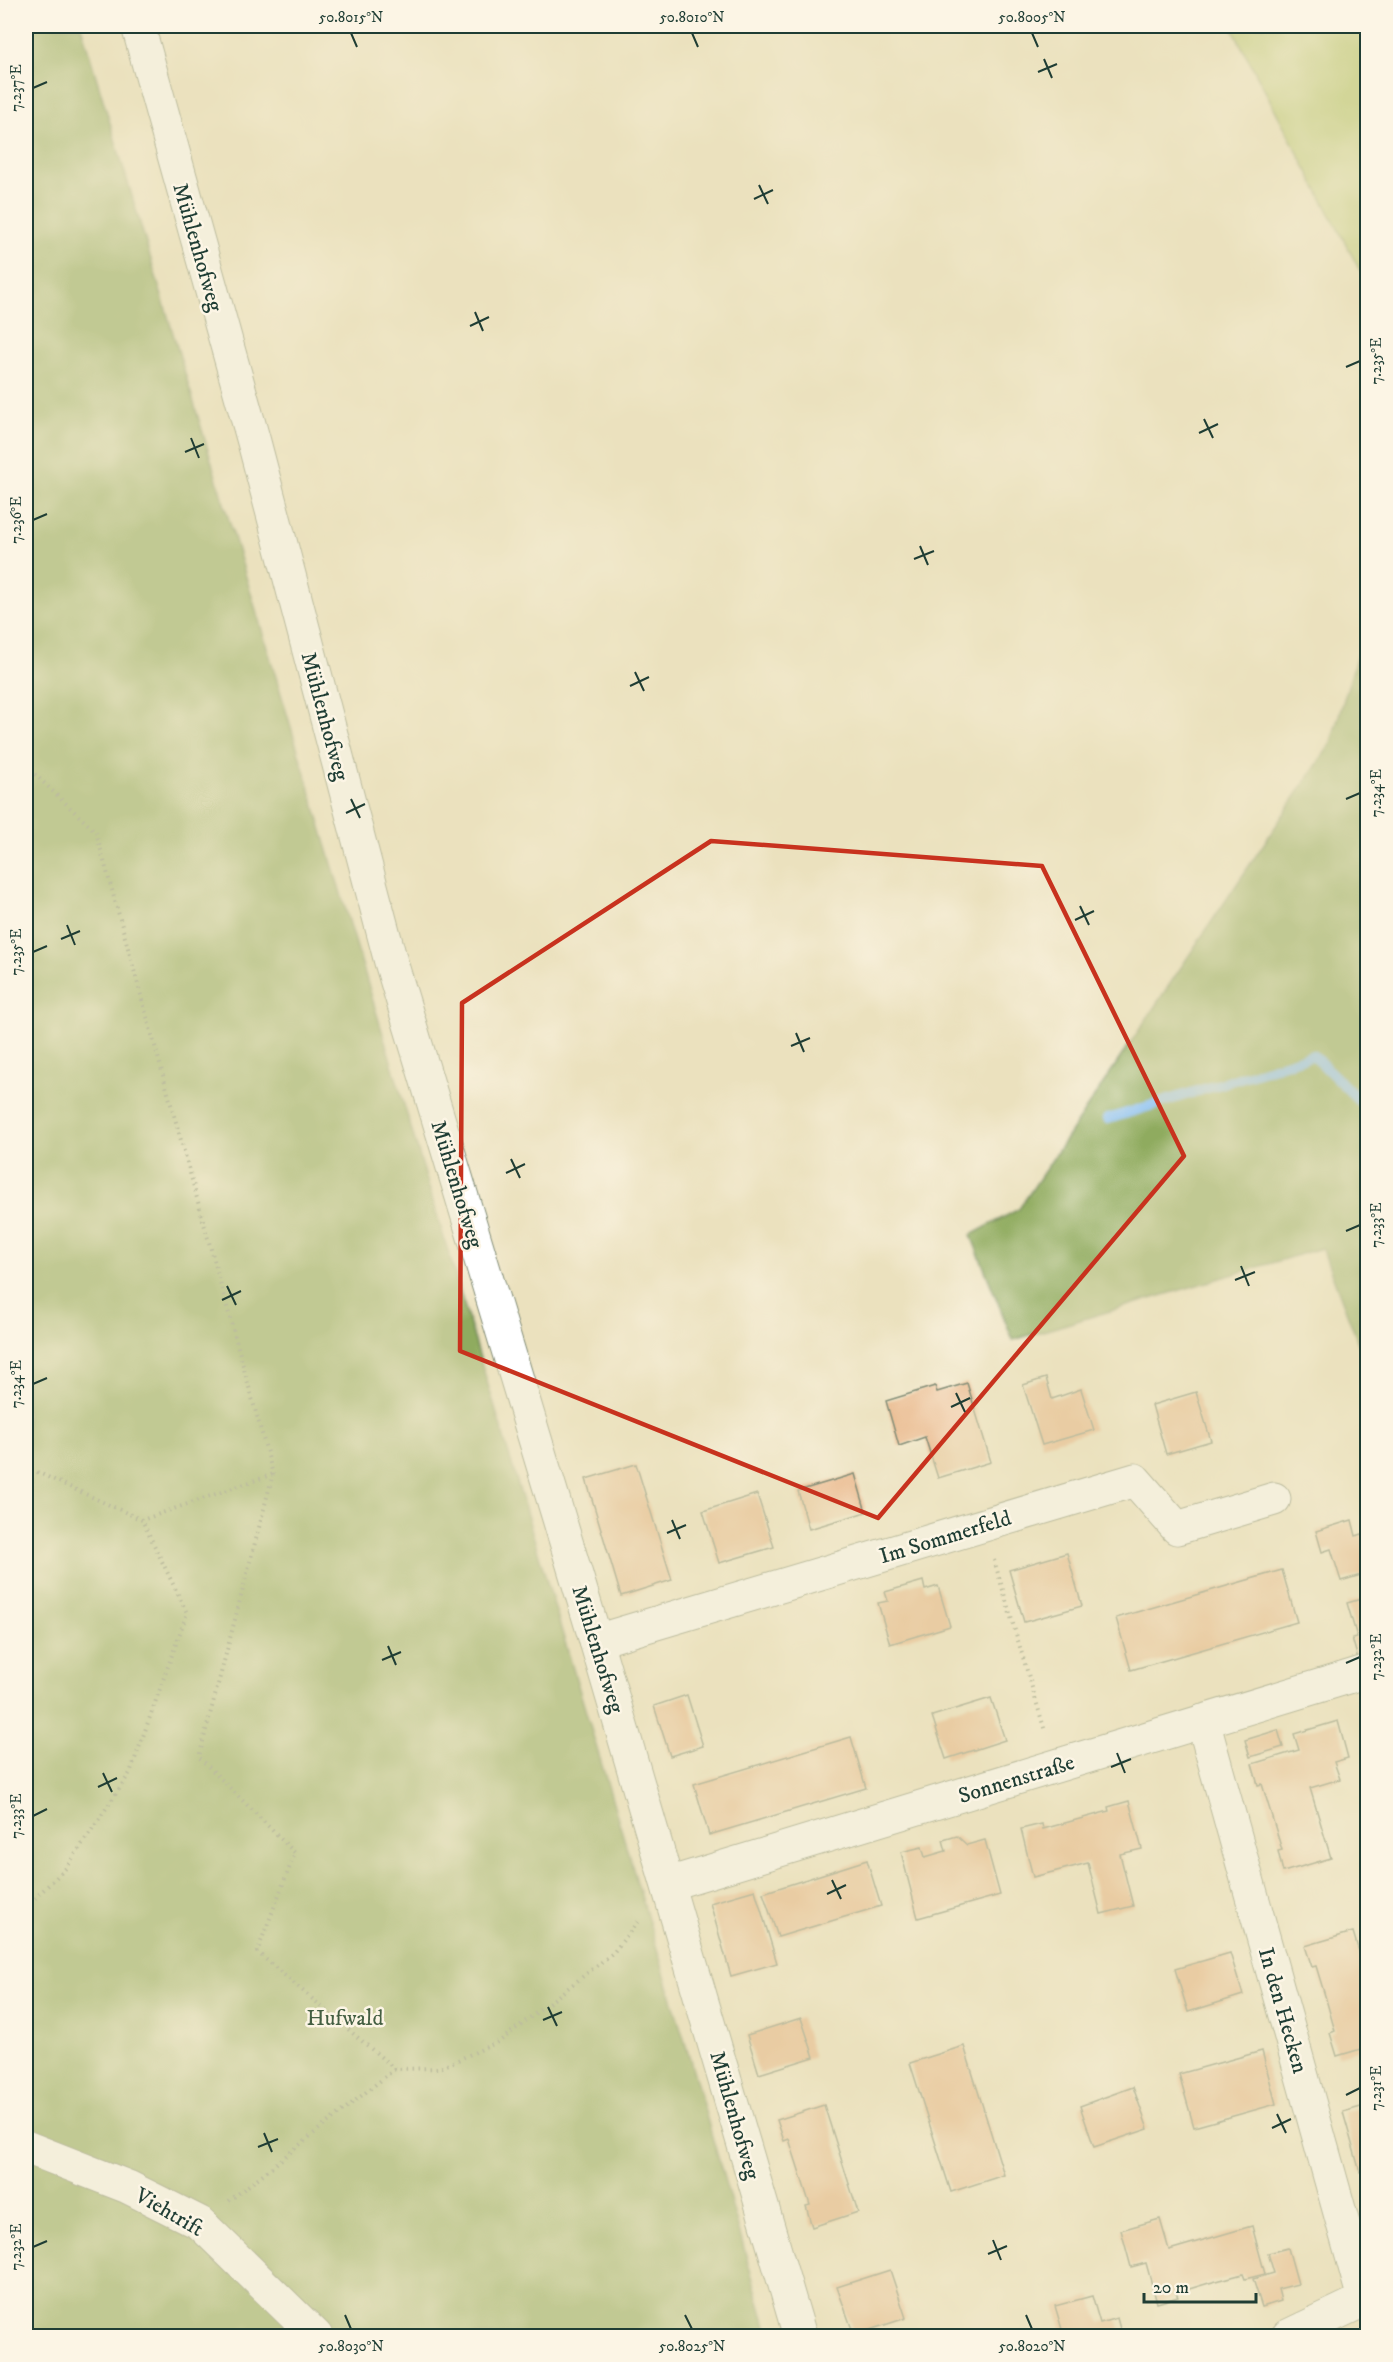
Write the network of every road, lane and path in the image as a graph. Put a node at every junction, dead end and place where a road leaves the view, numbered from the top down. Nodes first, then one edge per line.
1 (38, 26) edge
2 (138, 26) edge
3 (26, 34) edge
4 (26, 766) edge
5 (26, 1467) edge
6 (273, 1474) junction
7 (1274, 1499) dead end
8 (142, 1520) junction
9 (984, 1525) junction
10 (596, 1641) junction
11 (1365, 1672) dead end
12 (1203, 1721) junction
13 (1055, 1766) junction
14 (668, 1884) junction
15 (26, 1907) edge
16 (395, 2069) junction
17 (26, 2147) edge
18 (200, 2223) junction
19 (1366, 2298) edge
20 (316, 2337) edge
21 (800, 2337) edge
22 (1288, 2337) edge

1 - 3 path
2 - 10 street, Mühlenhofweg
4 - 6 path
5 - 8 path
6 - 8 path
6 - 16 path
7 - 9 street, Im Sommerfeld
8 - 15 path
9 - 10 street, Im Sommerfeld
9 - 13 path
10 - 14 street, Mühlenhofweg
11 - 12 street, Sonnenstraße
12 - 13 street, Sonnenstraße
12 - 19 street, In den Hecken
13 - 14 street, Sonnenstraße
14 - 16 path
14 - 21 street, Mühlenhofweg
16 - 18 path
17 - 18 street, Viehtrift
18 - 20 street, Viehtrift
19 - 22 street

